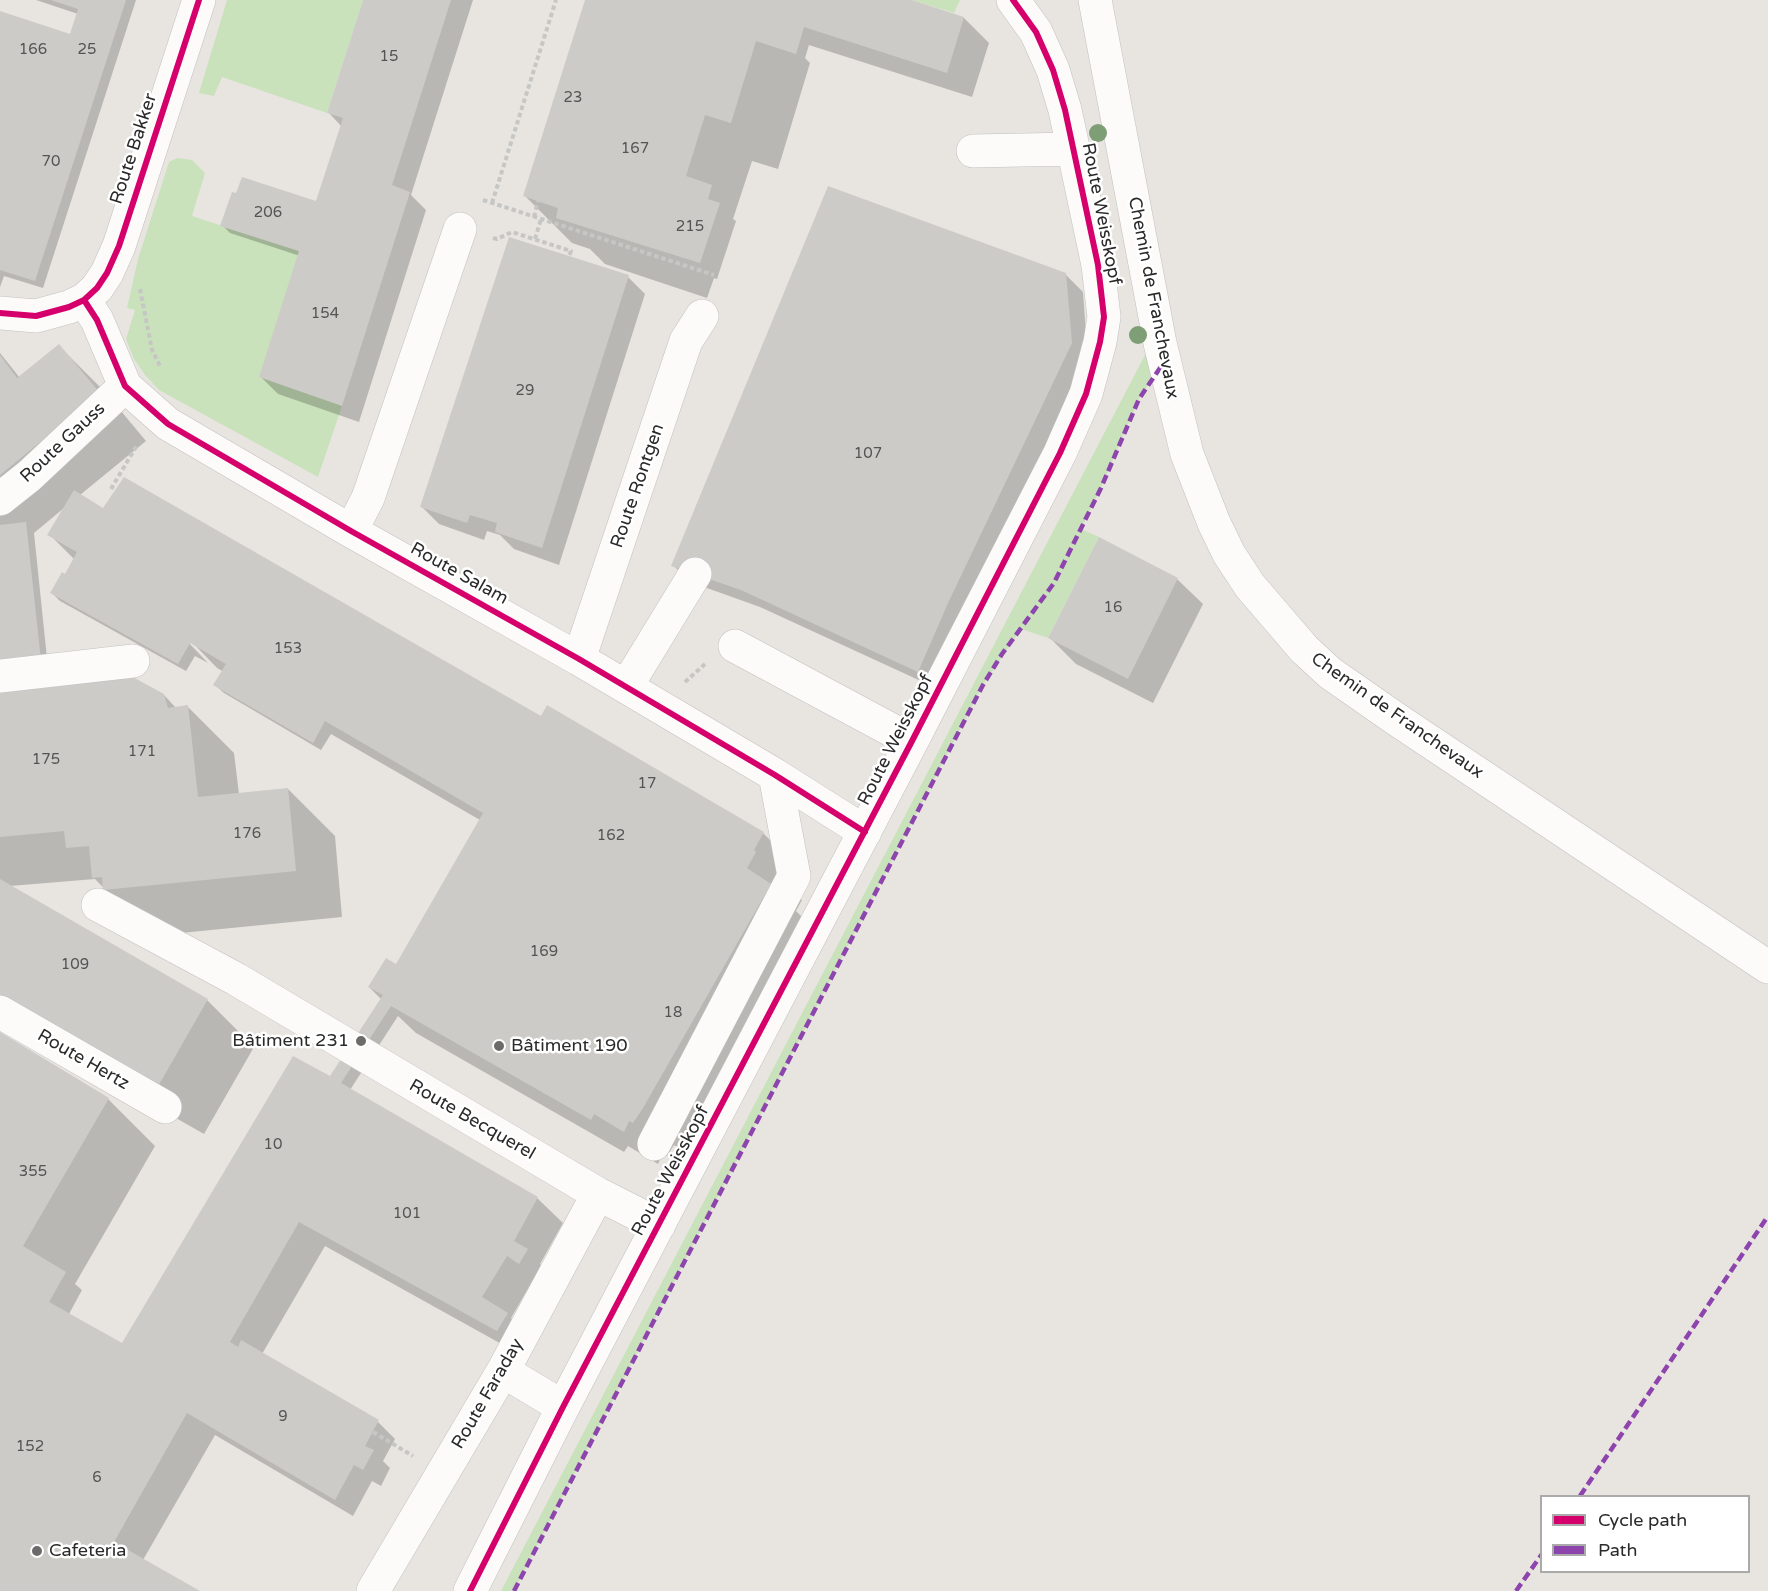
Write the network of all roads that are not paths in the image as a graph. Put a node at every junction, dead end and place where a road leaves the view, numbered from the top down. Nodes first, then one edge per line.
1 (199, 0) edge
2 (1013, 0) edge
3 (1095, 0) edge
4 (1073, 149) junction
5 (973, 151) dead end
6 (460, 229) road end
7 (84, 300) junction
8 (0, 313) edge
9 (702, 316) dead end
10 (125, 386) junction
11 (0, 499) edge
12 (351, 531) junction
13 (695, 574) dead end
14 (735, 646) dead end
15 (579, 659) junction
16 (133, 661) dead end
17 (0, 676) edge
18 (626, 687) junction
19 (912, 741) junction
20 (775, 775) junction
21 (865, 832) junction
22 (98, 905) dead end
23 (1768, 967) edge
24 (0, 1012) edge
25 (165, 1107) dead end
26 (654, 1144) dead end
27 (598, 1194) junction
28 (659, 1225) junction
29 (502, 1371) junction
30 (563, 1407) junction
31 (373, 1591) edge
32 (470, 1591) edge

1 - 7 street, Route Bakker
2 - 4 street, Route Weisskopf
3 - 23 street, Chemin de Franchevaux
4 - 5 street
4 - 19 street, Route Weisskopf
6 - 12 street
7 - 8 street
7 - 10 street, Route Salam
9 - 15 street, Route Rontgen
10 - 11 street, Route Gauss
10 - 12 street, Route Salam
12 - 15 street, Route Salam
13 - 18 street
14 - 19 street
15 - 18 street, Route Salam
16 - 17 street
18 - 20 street, Route Salam
19 - 21 street, Route Weisskopf
20 - 21 street, Route Salam
20 - 26 street
21 - 28 street, Route Weisskopf
22 - 27 street, Route Becquerel
24 - 25 street, Route Hertz
27 - 28 street, Route Becquerel
27 - 29 street, Route Faraday
28 - 30 street, Route Weisskopf
29 - 30 street
29 - 31 street, Route Faraday
30 - 32 street, Route Weisskopf

